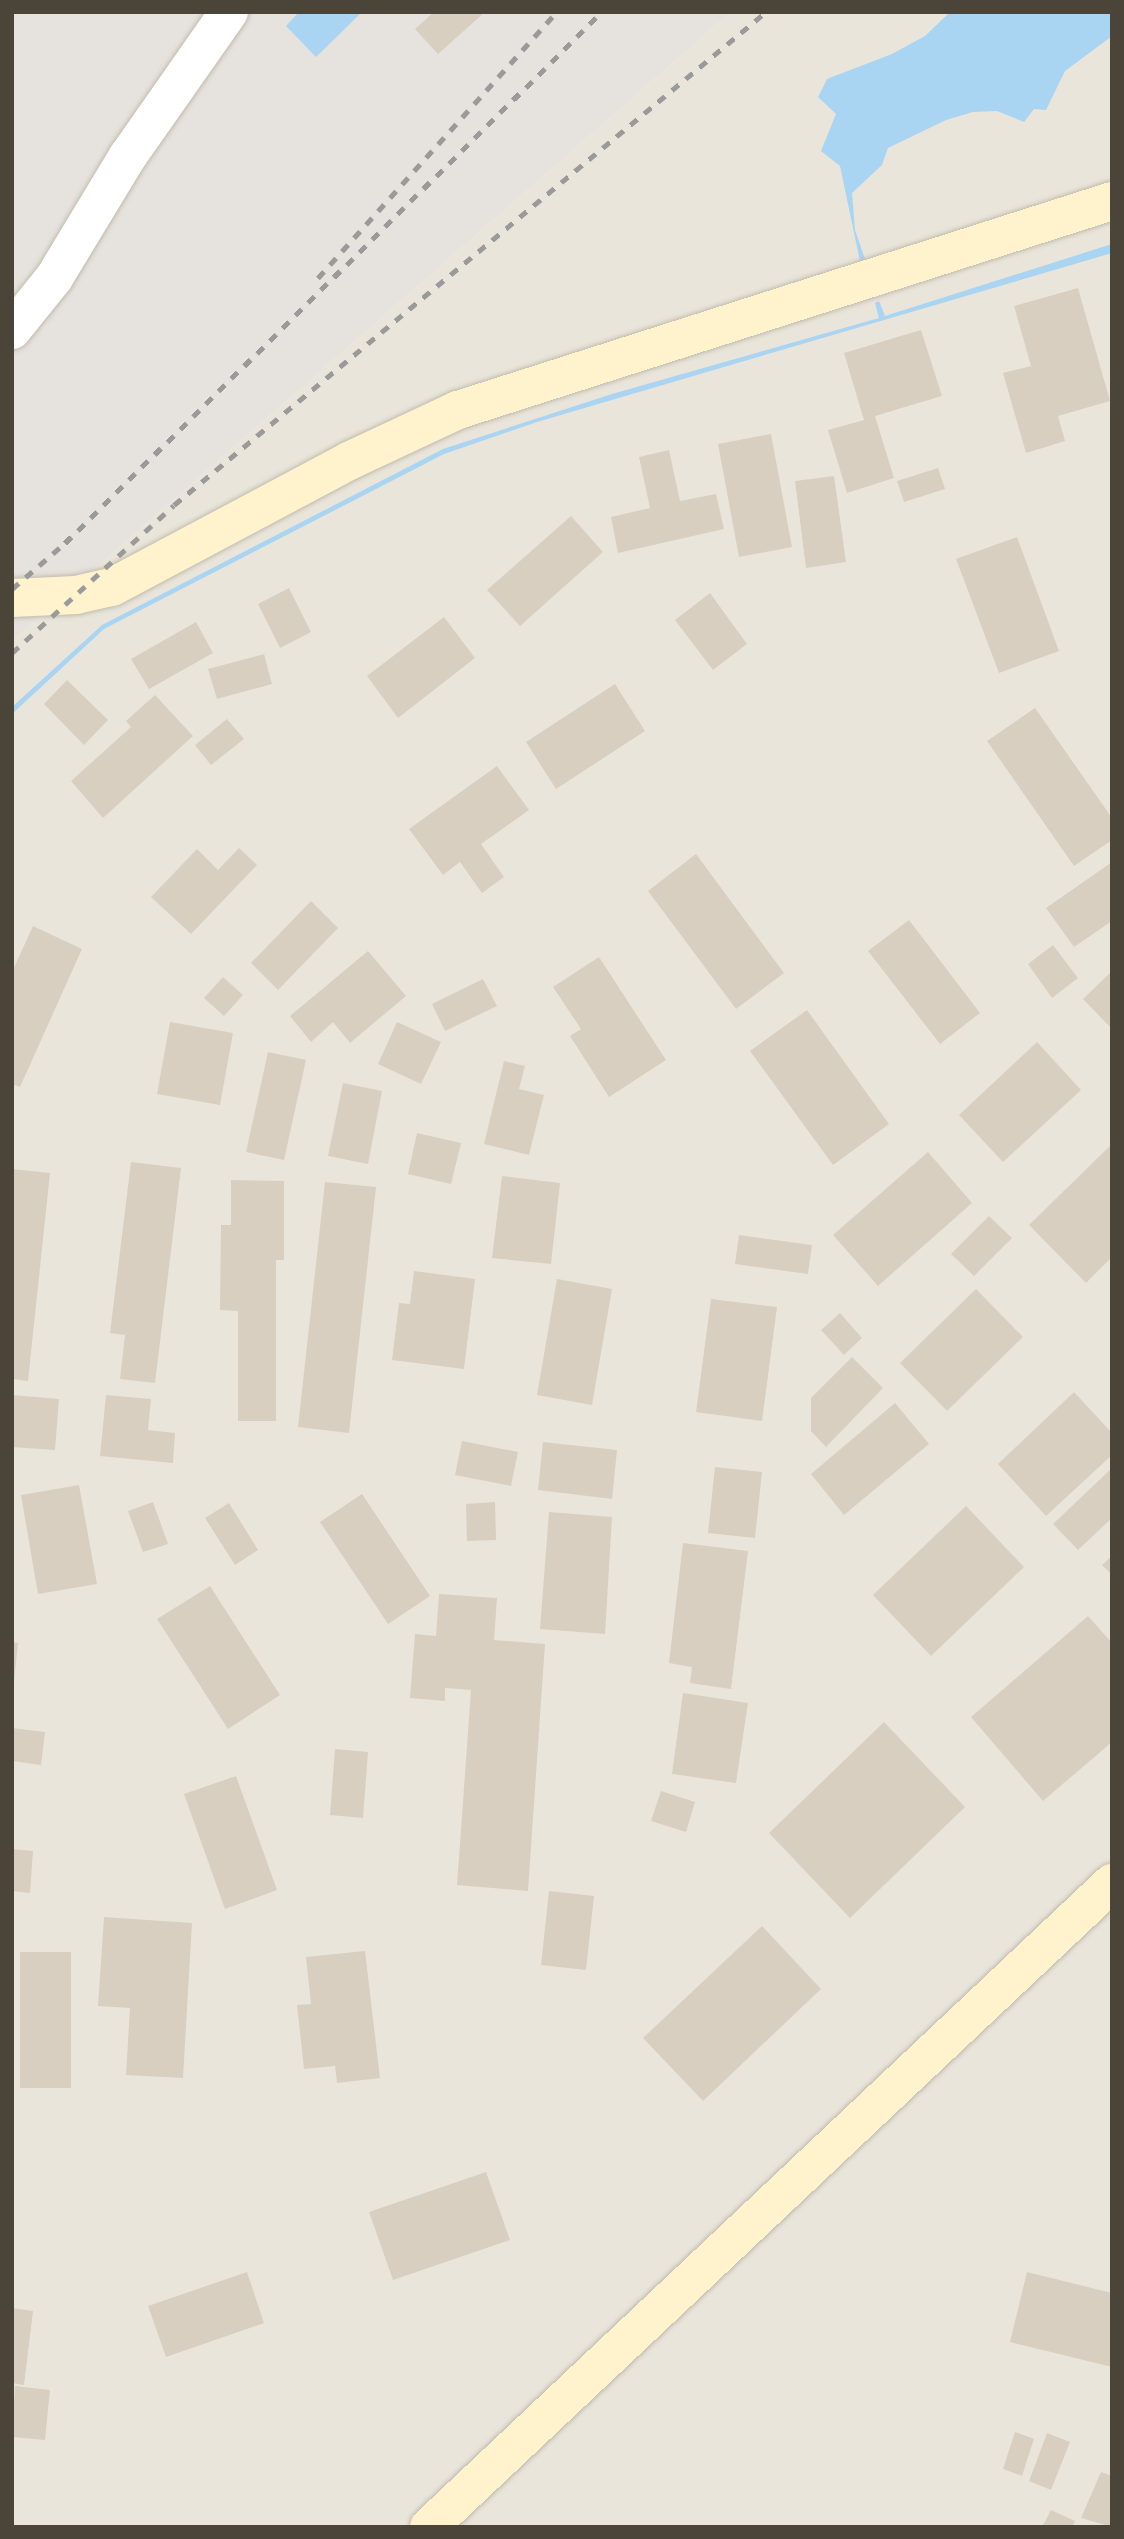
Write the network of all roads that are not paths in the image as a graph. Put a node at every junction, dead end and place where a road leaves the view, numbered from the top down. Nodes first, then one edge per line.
1 (229, 12) edge
2 (1112, 201) edge
3 (12, 330) edge
4 (12, 597) edge
5 (1112, 1883) edge
6 (429, 2527) edge

1 - 3 street
2 - 4 street
5 - 6 street

